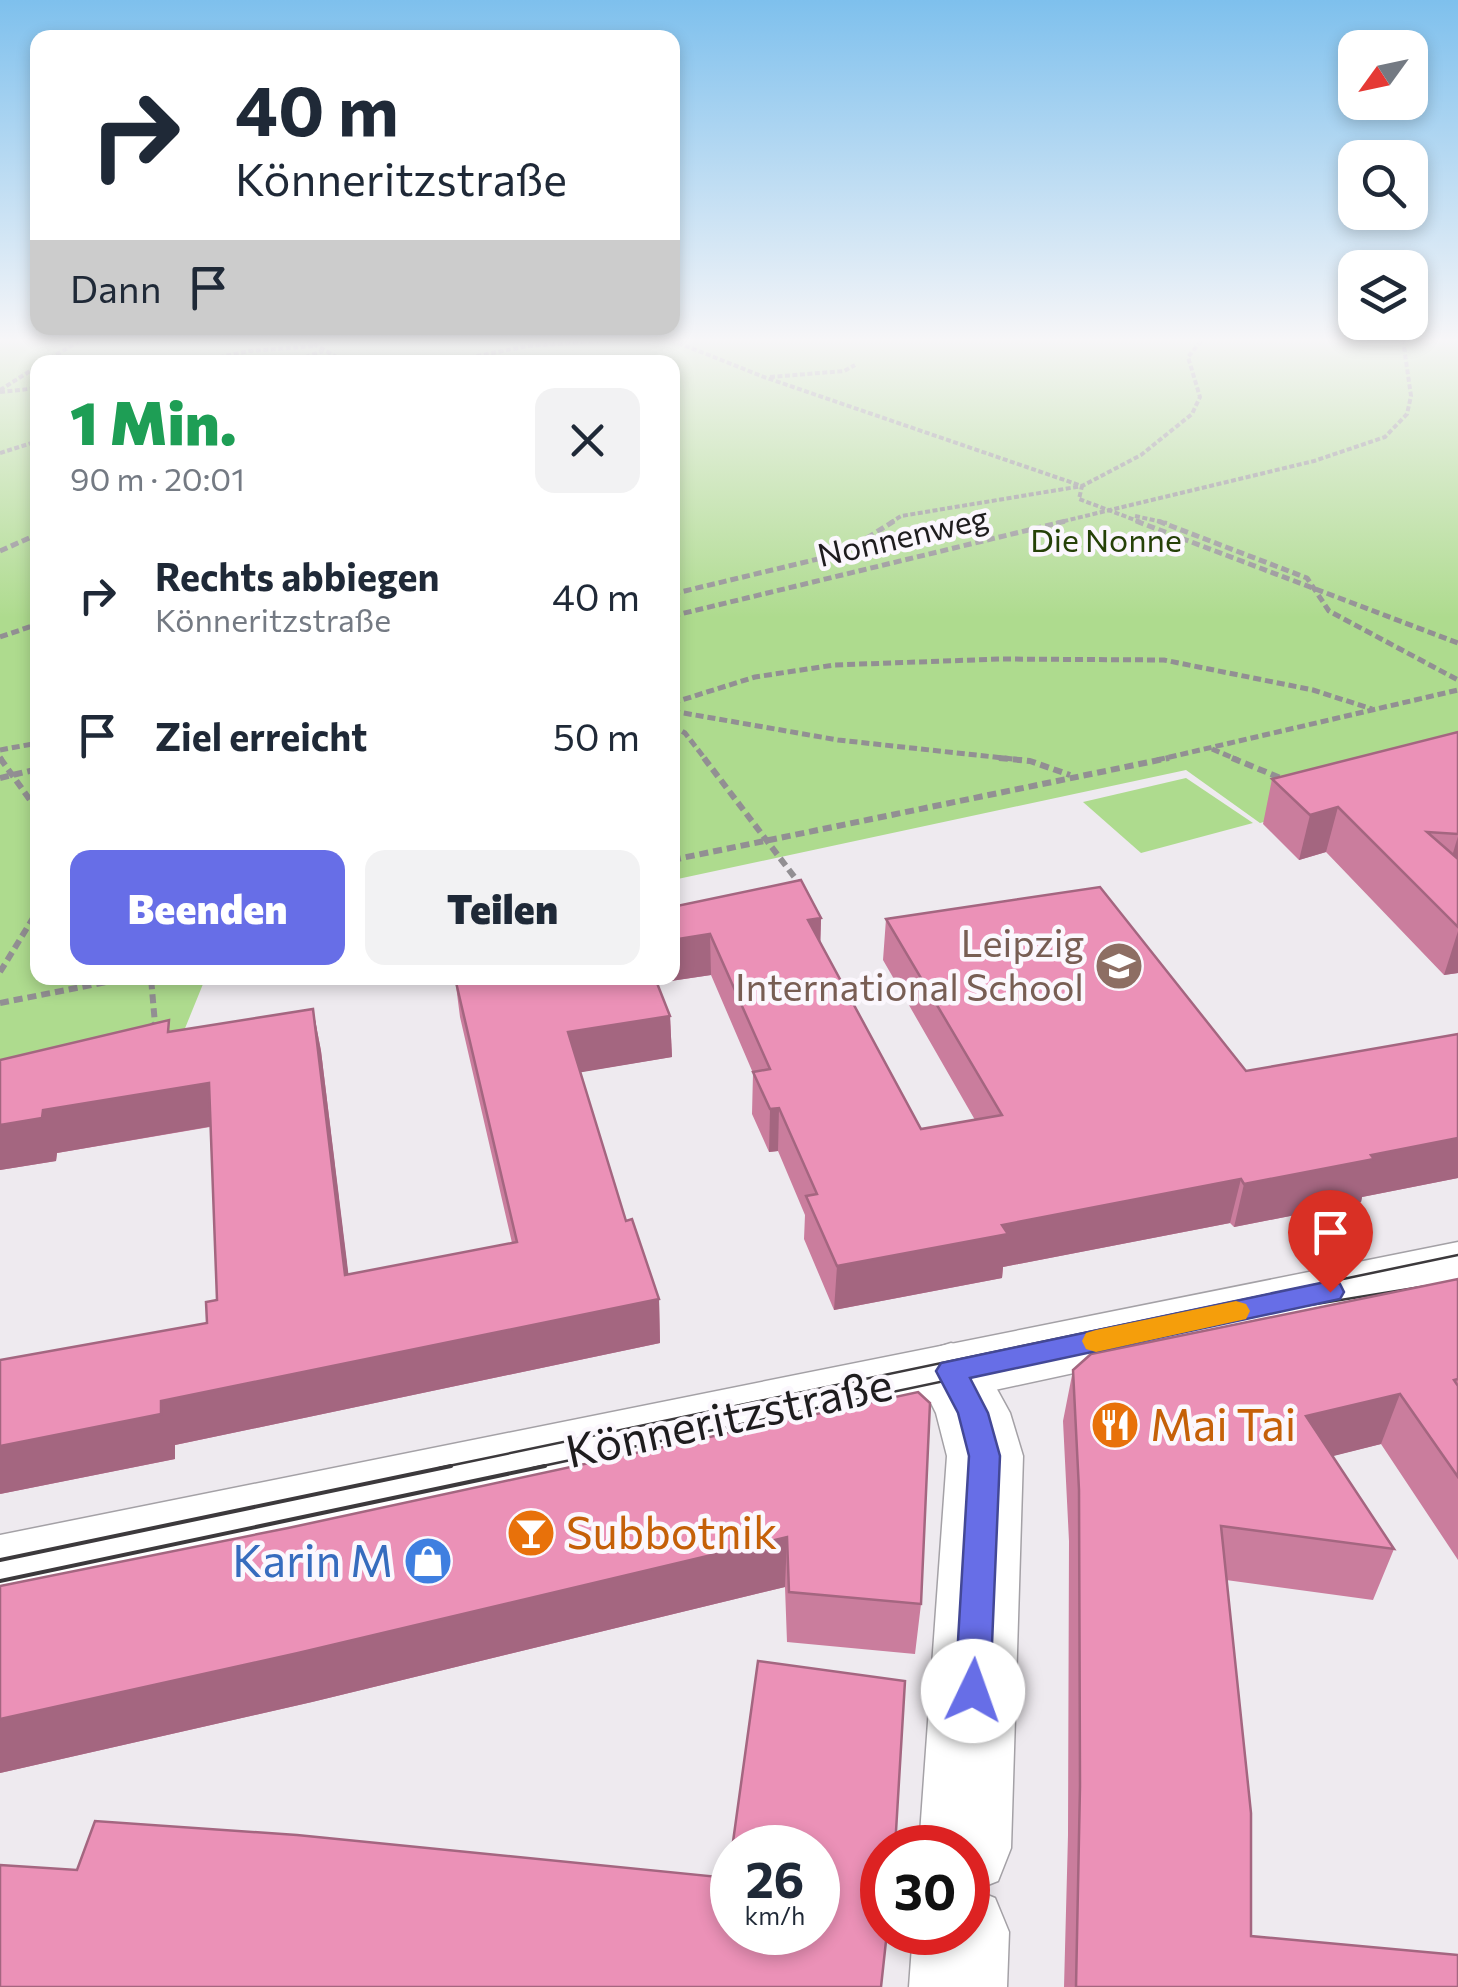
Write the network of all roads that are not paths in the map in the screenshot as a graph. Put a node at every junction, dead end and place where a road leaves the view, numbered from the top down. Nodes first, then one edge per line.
1 (1458, 1266) edge
2 (951, 1371) junction
3 (0, 1570) edge
4 (966, 1825) edge
5 (959, 1955) edge
6 (958, 1987) edge

1 - 2 main road, Könneritzstraße
2 - 3 main road, Könneritzstraße
2 - 4 main road
5 - 6 main road

